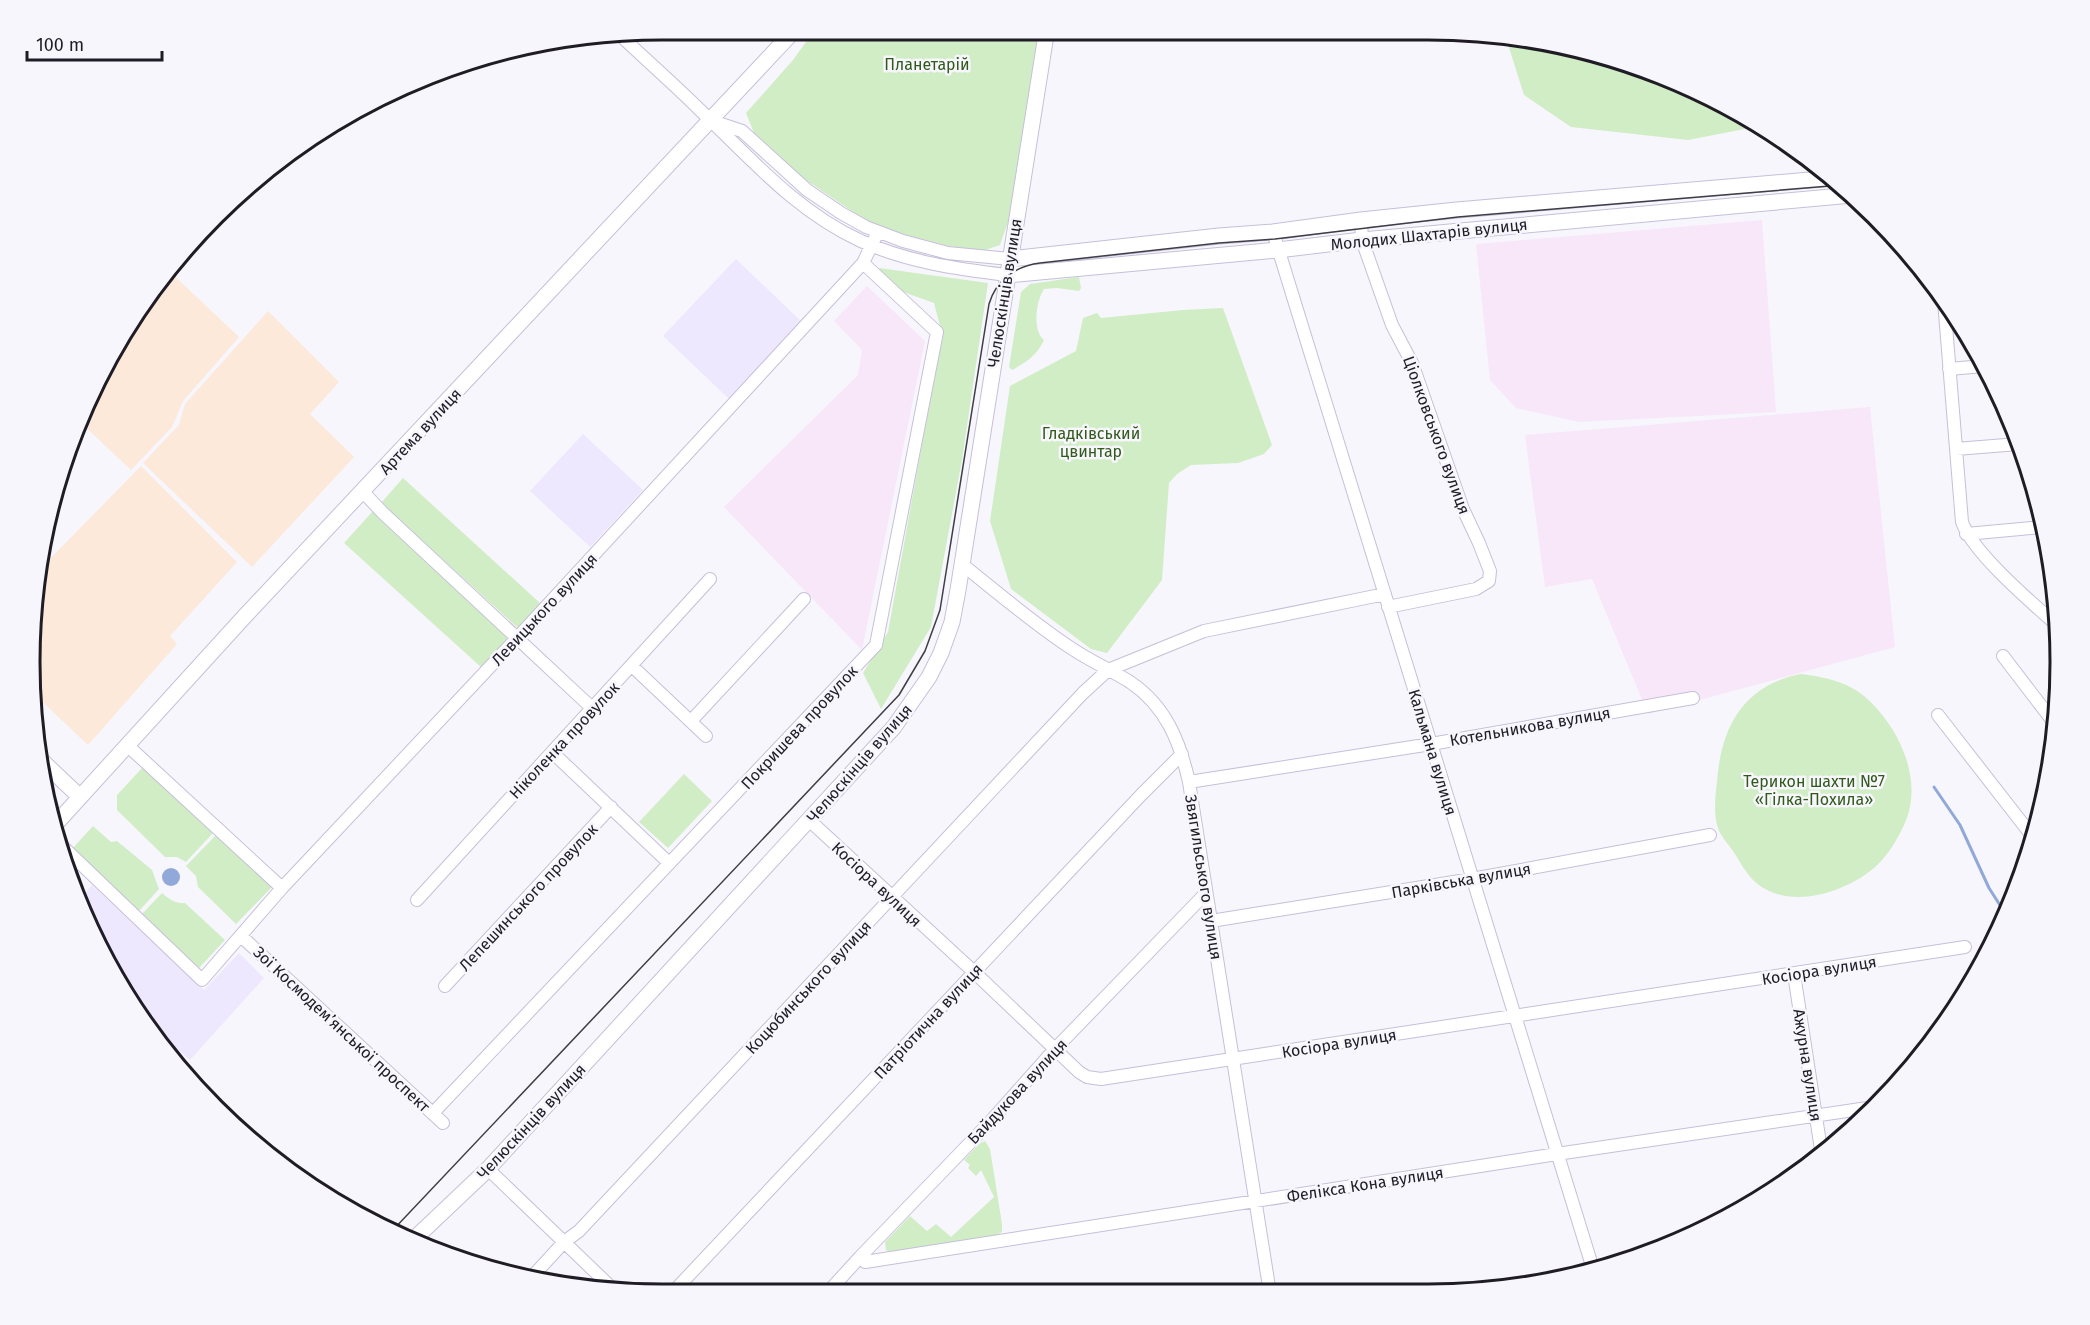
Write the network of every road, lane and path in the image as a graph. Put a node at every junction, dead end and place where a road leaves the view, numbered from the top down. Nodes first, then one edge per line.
1 (785, 40) edge
2 (1045, 40) edge
3 (627, 42) edge
4 (711, 121) junction
5 (1819, 179) edge
6 (1839, 196) edge
7 (1361, 220) junction
8 (878, 232) junction
9 (1273, 232) junction
10 (1362, 240) junction
11 (872, 246) junction
12 (1278, 250) junction
13 (1010, 259) junction
14 (863, 263) junction
15 (1007, 275) junction
16 (1945, 317) edge
17 (1974, 367) edge
18 (1949, 369) junction
19 (2009, 445) edge
20 (1956, 449) junction
21 (363, 492) junction
22 (2035, 528) edge
23 (1966, 534) junction
24 (963, 565) junction
25 (710, 579) dead end
26 (1384, 594) junction
27 (804, 599) dead end
28 (1389, 607) junction
29 (2047, 616) edge
30 (518, 638) junction
31 (2003, 656) dead end
32 (632, 666) junction
33 (1108, 670) junction
34 (1693, 698) dead end
35 (592, 708) junction
36 (2047, 714) edge
37 (1938, 715) dead end
38 (691, 721) junction
39 (706, 736) dead end
40 (1431, 744) junction
41 (128, 746) junction
42 (552, 752) junction
43 (1182, 754) junction
44 (50, 768) edge
45 (1189, 782) junction
46 (80, 797) junction
47 (611, 807) junction
48 (61, 818) edge
49 (809, 820) junction
50 (2026, 828) edge
51 (1710, 835) dead end
52 (72, 855) edge
53 (669, 863) junction
54 (1472, 879) junction
55 (282, 888) junction
56 (1206, 893) junction
57 (892, 898) junction
58 (417, 900) dead end
59 (1211, 921) junction
60 (241, 936) junction
61 (1965, 947) dead end
62 (974, 972) junction
63 (1794, 974) junction
64 (445, 986) dead end
65 (1515, 1016) junction
66 (1055, 1049) junction
67 (1233, 1059) junction
68 (1860, 1109) edge
69 (433, 1113) junction
70 (1816, 1115) junction
71 (443, 1123) dead end
72 (1820, 1144) edge
73 (1557, 1154) junction
74 (488, 1169) junction
75 (1256, 1201) junction
76 (419, 1235) edge
77 (564, 1242) junction
78 (860, 1257) junction
79 (1591, 1262) edge
80 (537, 1272) edge
81 (605, 1281) edge
82 (681, 1284) edge
83 (835, 1284) edge
84 (1269, 1284) edge

1 - 4 main road, Артема вулиця
2 - 13 main road, Челюскінців вулиця
3 - 4 street
4 - 8 street
4 - 11 street
4 - 21 main road, Артема вулиця
5 - 7 main road, Молодих Шахтарів вулиця
6 - 10 main road, Молодих Шахтарів вулиця
7 - 9 main road, Молодих Шахтарів вулиця
7 - 10 street, Ціолковського вулиця
8 - 11 street, Левицького вулиця
8 - 13 street
9 - 12 street, Кальмана вулиця
9 - 13 main road, Молодих Шахтарів вулиця
10 - 12 main road, Молодих Шахтарів вулиця
10 - 28 street, Ціолковського вулиця
11 - 14 street, Левицького вулиця
11 - 15 street
12 - 15 main road, Молодих Шахтарів вулиця
12 - 26 street, Кальмана вулиця
13 - 15 main road, Челюскінців вулиця
14 - 30 street, Левицького вулиця
14 - 53 street, Покришева провулок
15 - 24 main road, Челюскінців вулиця
16 - 18 street
17 - 18 street
18 - 20 street
19 - 20 street
20 - 23 street
21 - 30 street
21 - 41 main road, Артема вулиця
22 - 23 street
23 - 29 street
24 - 33 street, Звягильського вулиця
24 - 49 main road, Челюскінців вулиця
25 - 32 street, Ніколенка провулок
26 - 28 street, Кальмана вулиця
26 - 33 street
27 - 38 street
28 - 40 street, Кальмана вулиця
30 - 35 street
30 - 55 street, Левицького вулиця
31 - 36 street
32 - 35 street, Ніколенка провулок
32 - 38 street
33 - 43 street, Звягильського вулиця
33 - 57 street, Коцюбинського вулиця
34 - 40 street, Котельникова вулиця
35 - 42 street, Ніколенка провулок
37 - 50 street
38 - 39 street
40 - 45 street, Котельникова вулиця
40 - 54 street, Кальмана вулиця
41 - 46 main road, Артема вулиця
41 - 55 street
42 - 47 street
42 - 58 street, Ніколенка провулок
43 - 45 street, Звягильського вулиця
43 - 62 street, Патріотична вулиця
44 - 46 main road
45 - 56 street, Звягильського вулиця
46 - 48 main road, Артема вулиця
47 - 53 street
47 - 64 street, Лепешинського провулок
49 - 57 street, Косіора вулиця
49 - 74 main road, Челюскінців вулиця
51 - 54 street, Парківська вулиця
52 - 60 street, Левицького вулиця
53 - 69 street, Покришева провулок
54 - 59 street, Парківська вулиця
54 - 65 street, Кальмана вулиця
55 - 60 street, Левицького вулиця
56 - 59 street, Звягильського вулиця
56 - 66 street, Байдукова вулиця
57 - 62 street, Косіора вулиця
57 - 77 street, Коцюбинського вулиця
59 - 67 street, Звягильського вулиця
60 - 69 street, Зої Космодем’янської проспект
61 - 63 street, Косіора вулиця
62 - 66 street, Косіора вулиця
62 - 82 street, Патріотична вулиця
63 - 65 street, Косіора вулиця
63 - 70 street, Ажурна вулиця
65 - 67 street, Косіора вулиця
65 - 73 street, Кальмана вулиця
66 - 67 street, Косіора вулиця
66 - 78 street, Байдукова вулиця
67 - 75 street, Звягильського вулиця
68 - 70 street, Фелікса Кона вулиця
69 - 71 street, Зої Космодем’янської проспект
70 - 72 street, Ажурна вулиця
70 - 73 street, Фелікса Кона вулиця
73 - 75 street, Фелікса Кона вулиця
73 - 79 street, Кальмана вулиця
74 - 76 main road, Челюскінців вулиця
74 - 77 street
75 - 78 street, Фелікса Кона вулиця
75 - 84 street, Звягильського вулиця
77 - 80 street, Коцюбинського вулиця
77 - 81 street
78 - 83 street, Байдукова вулиця

